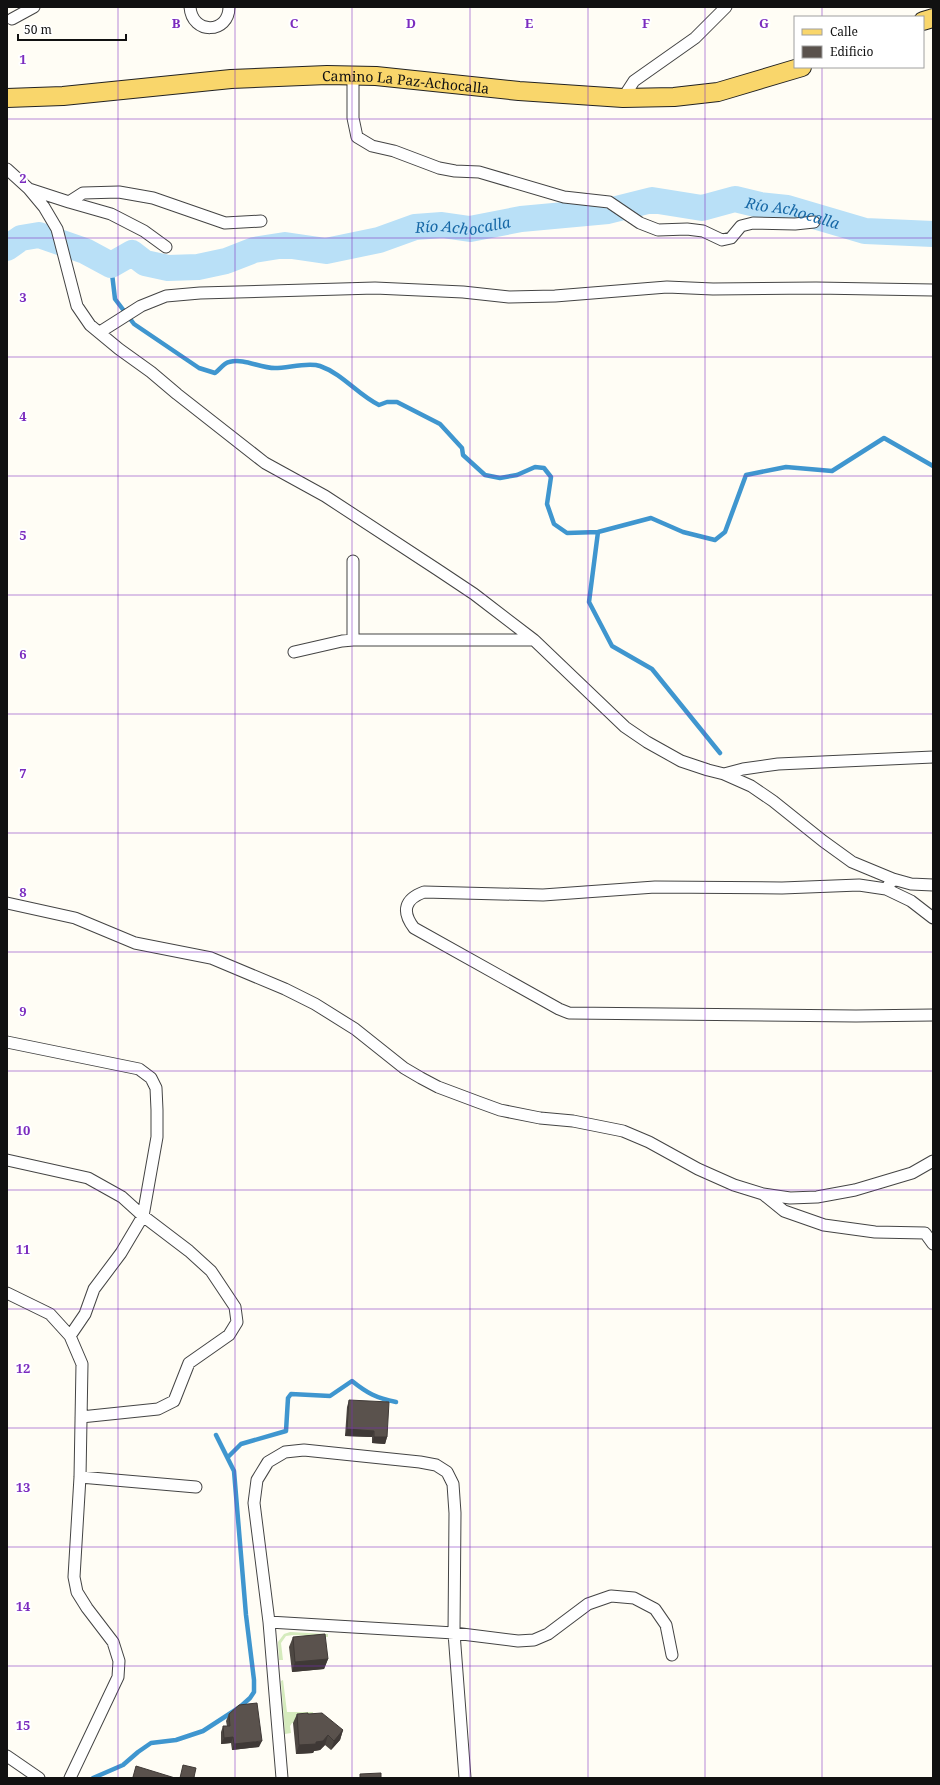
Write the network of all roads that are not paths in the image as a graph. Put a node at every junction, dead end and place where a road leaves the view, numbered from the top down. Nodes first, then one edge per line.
1 (34, 7) edge
2 (183, 7) edge
3 (190, 7) edge
4 (229, 7) edge
5 (726, 7) edge
6 (12, 19) dead end
7 (799, 68) edge
8 (353, 76) junction
9 (7, 98) edge
10 (623, 98) junction
11 (7, 169) edge
12 (29, 189) junction
13 (69, 202) junction
14 (261, 221) dead end
15 (814, 222) dead end
16 (166, 247) dead end
17 (933, 290) edge
18 (100, 332) junction
19 (353, 561) dead end
20 (353, 640) junction
21 (534, 640) junction
22 (294, 652) dead end
23 (933, 757) edge
24 (724, 774) junction
25 (893, 879) junction
26 (933, 885) edge
27 (886, 889) junction
28 (7, 903) edge
29 (933, 918) edge
30 (933, 1015) edge
31 (7, 1042) edge
32 (7, 1160) edge
33 (933, 1161) edge
34 (763, 1194) junction
35 (143, 1216) junction
36 (929, 1234) edge
37 (933, 1244) edge
38 (7, 1293) edge
39 (70, 1336) junction
40 (81, 1417) junction
41 (80, 1477) junction
42 (196, 1487) dead end
43 (270, 1622) junction
44 (454, 1634) junction
45 (672, 1655) dead end
46 (7, 1756) edge
47 (39, 1778) edge
48 (70, 1778) edge
49 (282, 1778) edge
50 (466, 1778) edge

1 - 6 street
2 - 3 street
3 - 4 street
5 - 10 street
7 - 10 main road, Camino La Paz-Achocalla
8 - 9 main road, Camino La Paz-Achocalla
8 - 10 main road, Camino La Paz-Achocalla
8 - 15 street
11 - 12 street
12 - 13 street
12 - 18 street
13 - 14 street
13 - 16 street
17 - 18 street
18 - 21 street
19 - 20 street
20 - 21 street
20 - 22 street
21 - 24 street
23 - 24 street
24 - 25 street
25 - 26 street
25 - 27 street
27 - 29 street
27 - 30 street
28 - 34 street
31 - 35 street
32 - 35 street
33 - 34 street
34 - 36 street
35 - 39 street
35 - 40 street
36 - 37 street
38 - 39 street
39 - 40 street
40 - 41 street
41 - 42 street
41 - 48 street
43 - 44 street
43 - 44 street
43 - 49 street
44 - 45 street
44 - 50 street
46 - 47 street

